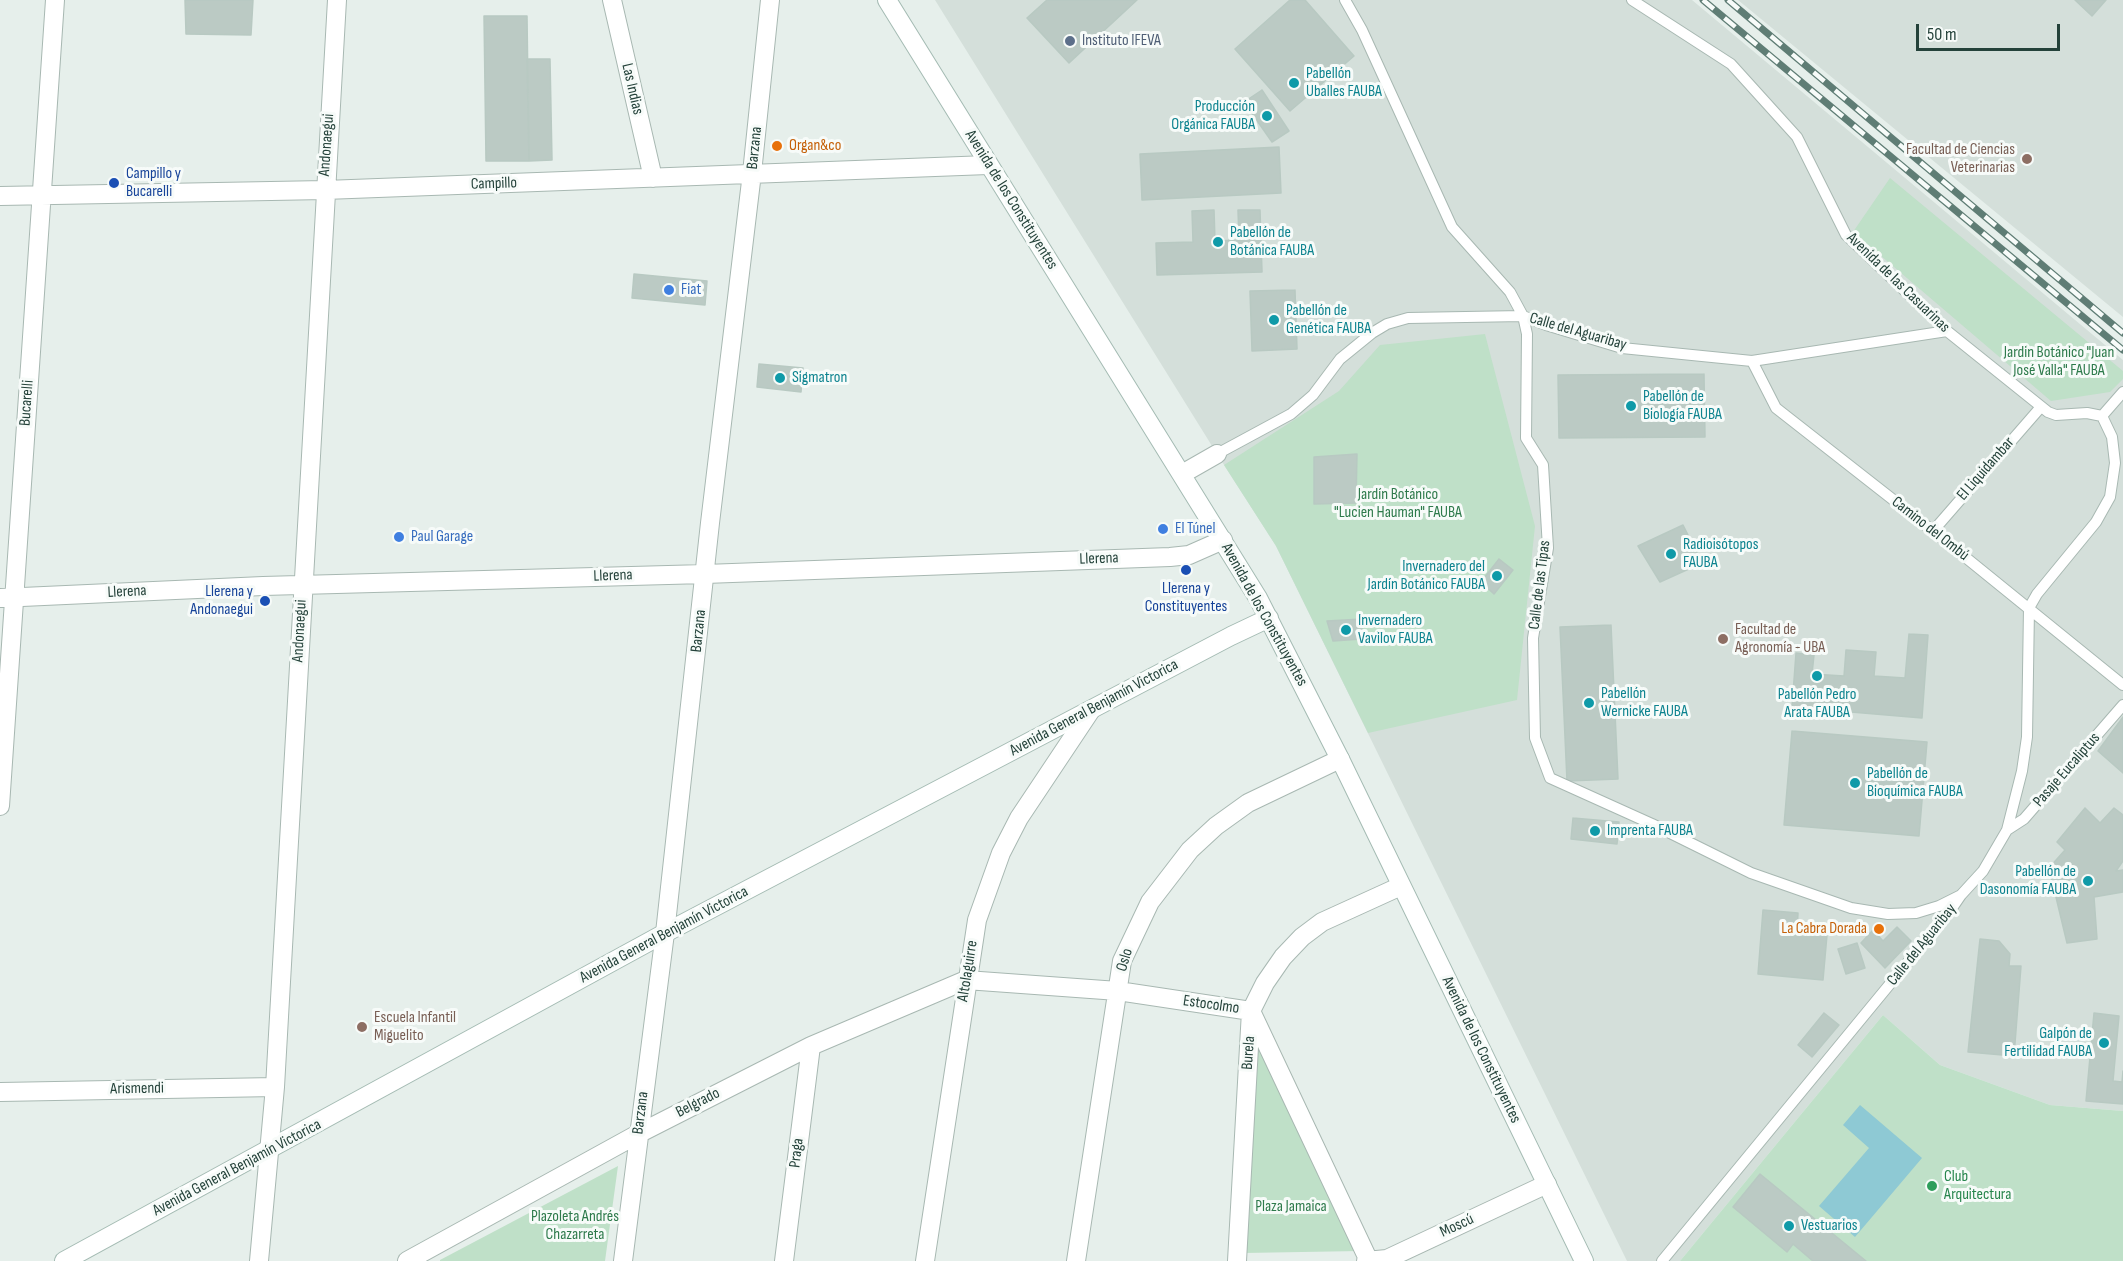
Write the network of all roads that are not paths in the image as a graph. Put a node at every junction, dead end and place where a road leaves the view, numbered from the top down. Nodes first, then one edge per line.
1 (56, 0) edge
2 (337, 0) edge
3 (612, 0) edge
4 (770, 0) edge
5 (887, 0) edge
6 (1345, 0) edge
7 (1632, 0) edge
8 (988, 165) junction
9 (752, 173) junction
10 (653, 178) junction
11 (324, 190) junction
12 (42, 195) junction
13 (0, 196) edge
14 (1522, 316) junction
15 (1947, 331) junction
16 (1752, 361) junction
17 (2123, 392) edge
18 (2040, 408) junction
19 (2102, 416) junction
20 (1217, 454) joint
21 (1182, 474) junction
22 (1933, 531) junction
23 (1223, 540) junction
24 (705, 574) junction
25 (302, 585) junction
26 (6, 598) edge
27 (2029, 608) junction
28 (1269, 618) junction
29 (2123, 685) edge
30 (2123, 705) edge
31 (1091, 710) junction
32 (1340, 759) junction
33 (0, 806) edge
34 (2007, 830) junction
35 (1401, 886) junction
36 (1961, 895) junction
37 (665, 933) junction
38 (966, 980) junction
39 (1118, 991) junction
40 (1251, 1011) junction
41 (811, 1046) junction
42 (274, 1087) junction
43 (0, 1092) edge
44 (638, 1134) junction
45 (269, 1151) junction
46 (1547, 1184) junction
47 (64, 1261) edge
48 (259, 1261) edge
49 (407, 1261) edge
50 (623, 1261) edge
51 (784, 1261) edge
52 (925, 1261) edge
53 (1076, 1261) edge
54 (1237, 1261) edge
55 (1367, 1261) edge
56 (1584, 1261) edge
57 (1662, 1261) edge

1 - 12 street, Bucarelli
2 - 11 street, Andonaegui
3 - 10 street, Las Indias
4 - 9 street, Barzana
5 - 8 street, Avenida de los Constituyentes
6 - 14 lane, Calle de las Tipas
7 - 15 lane, Avenida de las Casuarinas
8 - 9 street, Campillo
8 - 21 street, Avenida de los Constituyentes
9 - 10 street, Campillo
9 - 24 street, Barzana
10 - 11 street, Campillo
11 - 12 street, Campillo
11 - 25 street, Andonaegui
12 - 13 street, Campillo
12 - 26 street, Bucarelli
14 - 16 lane, Calle del Aguaribay
14 - 20 lane, Calle del Aguaribay
14 - 36 lane, Calle de las Tipas
15 - 16 lane, Calle del Aguaribay
15 - 18 lane, Avenida de las Casuarinas
16 - 22 lane, Camino del Ombú
17 - 19 lane
18 - 19 lane, Avenida de las Casuarinas
18 - 22 lane, El Liquidambar
19 - 27 lane
20 - 21 street
21 - 23 street, Avenida de los Constituyentes
22 - 27 lane, Camino del Ombú
23 - 24 street, Llerena
23 - 28 street, Avenida de los Constituyentes
24 - 25 street, Llerena
24 - 37 street, Barzana
25 - 26 street, Llerena
25 - 42 street, Andonaegui
26 - 33 street, Bucarelli
27 - 29 lane, Camino del Ombú
27 - 34 lane, Calle del Aguaribay
28 - 31 street, Avenida General Benjamín Victorica
28 - 32 street, Avenida de los Constituyentes
30 - 34 lane, Pasaje Eucaliptus
31 - 37 street, Avenida General Benjamín Victorica
31 - 38 street, Altolaguirre
32 - 35 street, Avenida de los Constituyentes
32 - 39 street, Oslo
34 - 36 lane, Calle del Aguaribay
35 - 40 street, Burela
35 - 46 street, Avenida de los Constituyentes
36 - 57 lane, Calle del Aguaribay
37 - 44 street, Barzana
37 - 45 street, Avenida General Benjamín Victorica
38 - 39 street, Estocolmo
38 - 41 street, Belgrado
38 - 52 street, Altolaguirre
39 - 40 street, Estocolmo
39 - 53 street, Oslo
40 - 54 street, Burela
40 - 55 street, Estocolmo
41 - 44 street, Belgrado
41 - 51 street, Praga
42 - 43 street, Arismendi
42 - 45 street, Andonaegui
44 - 49 street, Belgrado
44 - 50 street, Barzana
45 - 47 street, Avenida General Benjamín Victorica
45 - 48 street, Andonaegui
46 - 55 street, Moscú
46 - 56 street, Avenida de los Constituyentes

